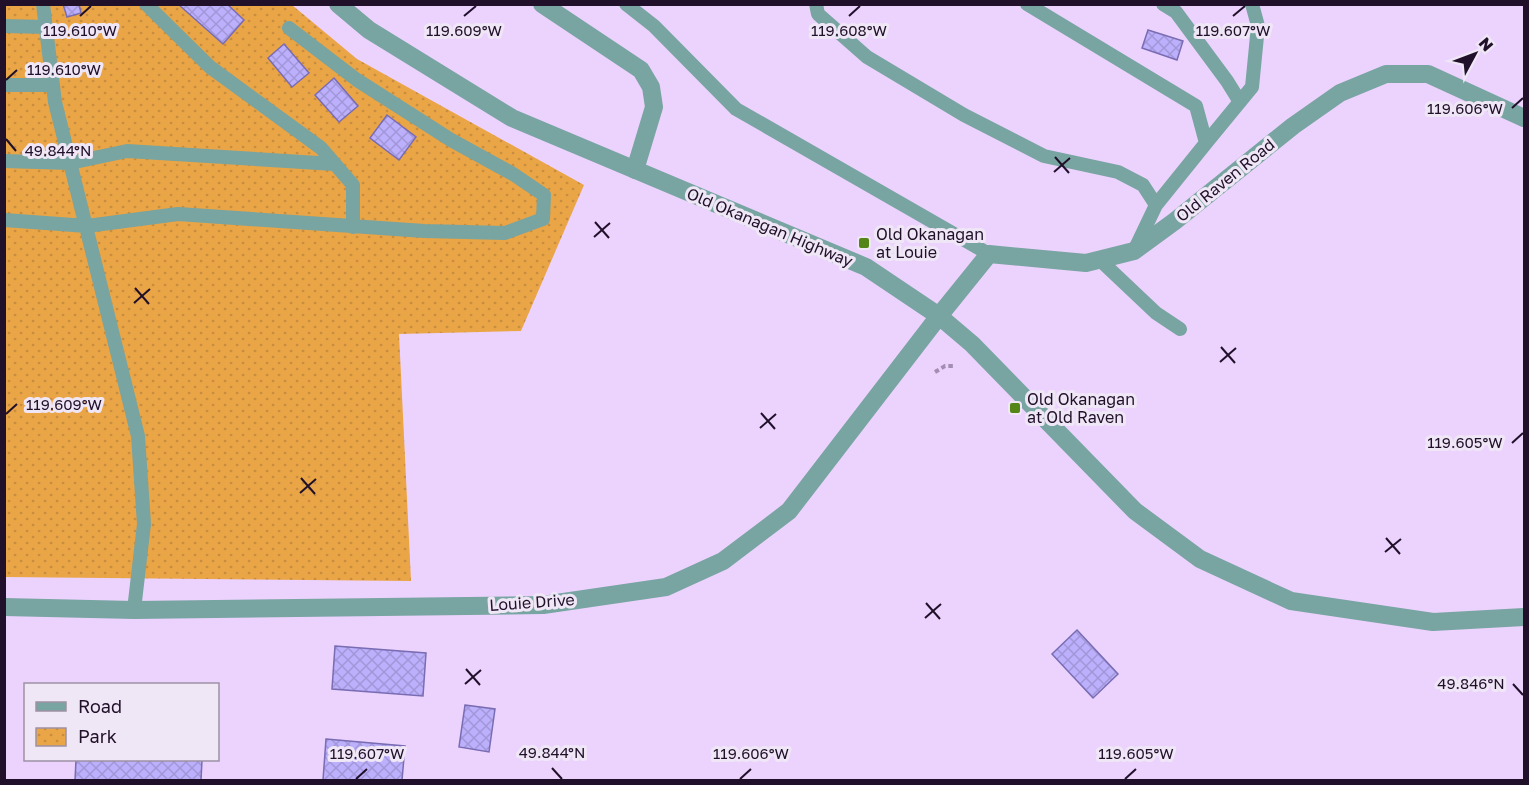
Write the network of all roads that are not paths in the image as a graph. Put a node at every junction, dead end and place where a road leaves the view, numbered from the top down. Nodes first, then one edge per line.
1 (43, 4) edge
2 (146, 4) edge
3 (338, 4) edge
4 (542, 4) edge
5 (626, 4) edge
6 (816, 4) edge
7 (1027, 4) edge
8 (1163, 4) edge
9 (1252, 4) edge
10 (4, 26) edge
11 (46, 27) junction
12 (289, 28) dead end
13 (4, 85) edge
14 (53, 85) junction
15 (1240, 102) junction
16 (1524, 118) edge
17 (1206, 143) junction
18 (4, 161) edge
19 (70, 163) junction
20 (334, 164) junction
21 (636, 170) junction
22 (1156, 205) junction
23 (4, 220) edge
24 (87, 226) junction
25 (353, 226) junction
26 (1134, 251) junction
27 (989, 254) junction
28 (1101, 261) junction
29 (939, 316) junction
30 (1180, 329) dead end
31 (4, 607) edge
32 (134, 610) junction
33 (1524, 617) edge

1 - 11 lane
2 - 20 lane
3 - 21 street, Old Okanagan Highway
4 - 21 street
5 - 27 lane
6 - 22 lane
7 - 17 lane
8 - 15 lane
9 - 15 lane
10 - 11 lane
11 - 14 lane
12 - 25 lane
13 - 14 lane
14 - 19 lane
15 - 17 lane
16 - 26 street, Old Raven Road
17 - 22 lane
18 - 19 lane
19 - 20 lane
19 - 24 lane
20 - 25 lane
21 - 29 street, Old Okanagan Highway
22 - 26 lane
23 - 24 lane
24 - 25 lane
24 - 32 lane
26 - 28 street, Old Raven Road
27 - 28 street, Old Raven Road
27 - 29 street
28 - 30 lane
29 - 32 street, Louie Drive
29 - 33 street, Old Okanagan Highway
31 - 32 street, Louie Drive

